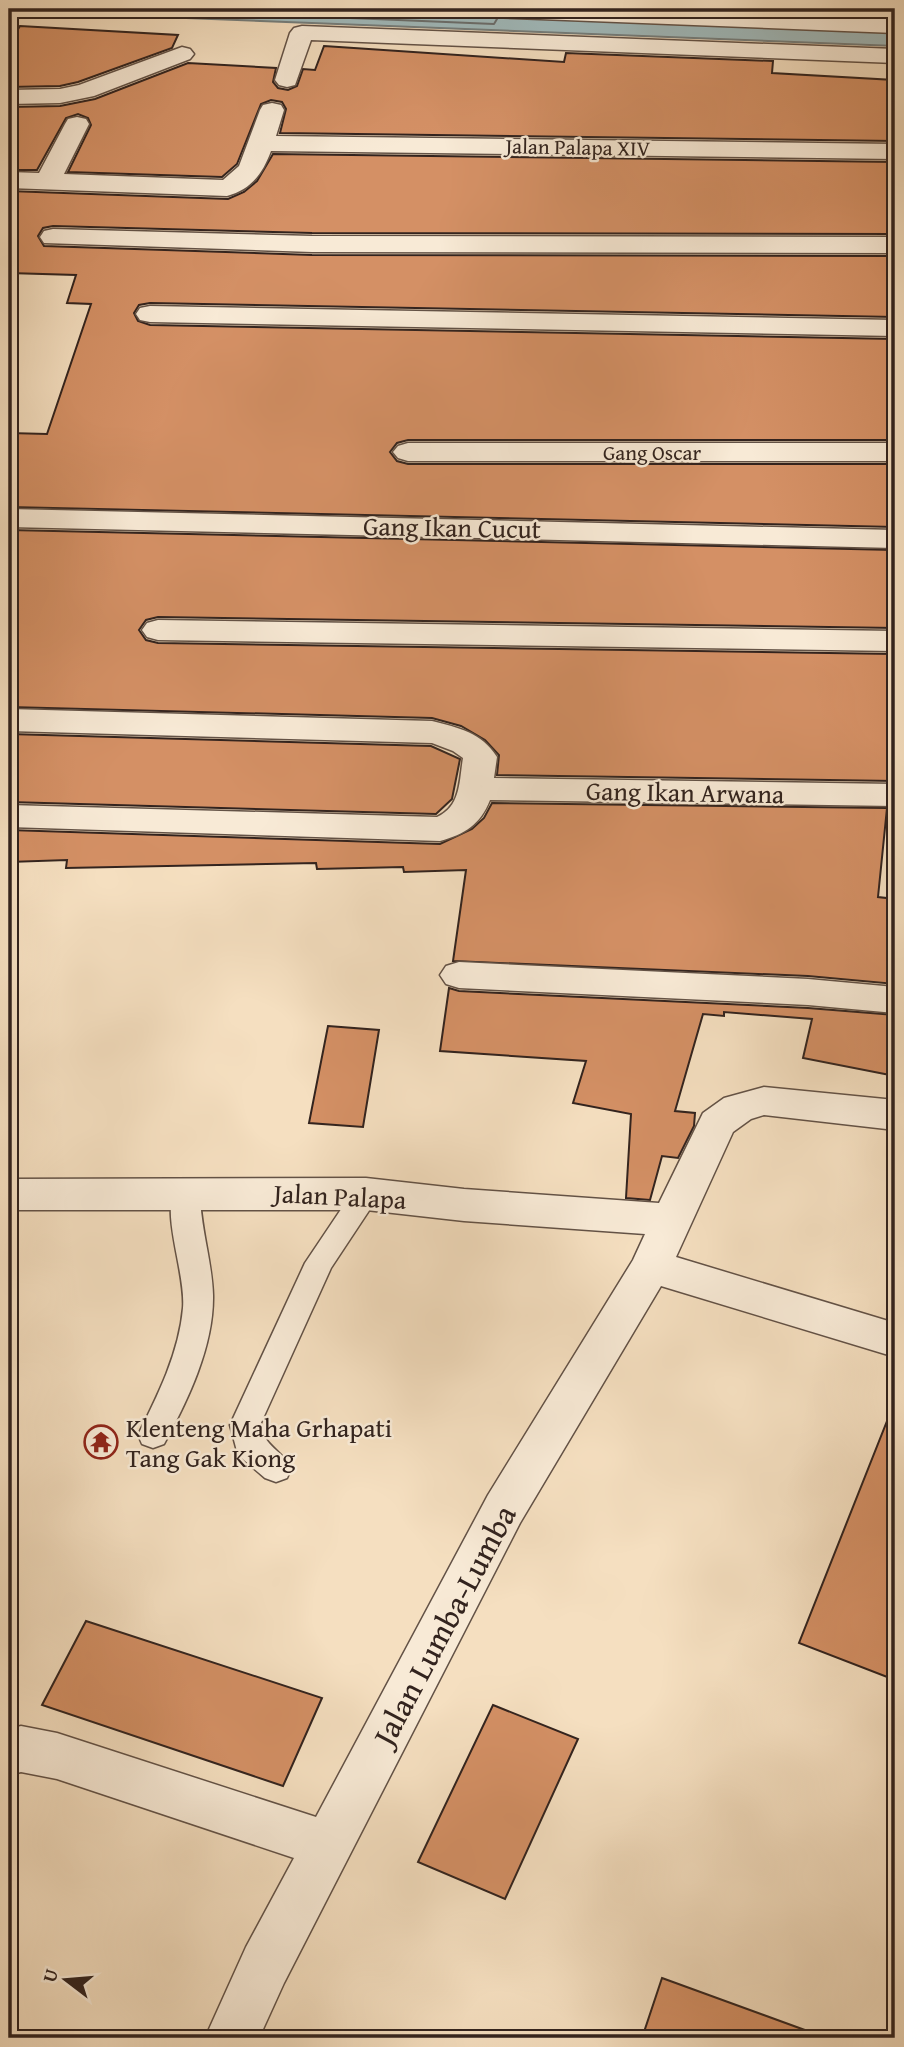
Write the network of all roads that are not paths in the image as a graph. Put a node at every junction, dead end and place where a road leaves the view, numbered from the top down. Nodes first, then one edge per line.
1 (464, 9) edge
2 (895, 26) edge
3 (182, 54) dead end
4 (895, 56) edge
5 (287, 80) dead end
6 (9, 97) edge
7 (272, 110) dead end
8 (77, 124) dead end
9 (260, 143) junction
10 (895, 152) edge
11 (9, 180) edge
12 (48, 181) junction
13 (53, 237) dead end
14 (895, 245) edge
15 (150, 314) dead end
16 (895, 328) edge
17 (408, 452) dead end
18 (895, 452) edge
19 (9, 518) edge
20 (895, 539) edge
21 (158, 630) dead end
22 (895, 640) edge
23 (9, 720) edge
24 (474, 789) junction
25 (895, 795) edge
26 (9, 816) edge
27 (459, 975) dead end
28 (895, 1000) edge
29 (895, 1115) edge
30 (186, 1192) junction
31 (9, 1194) edge
32 (366, 1194) junction
33 (670, 1220) junction
34 (651, 1266) junction
35 (895, 1340) edge
36 (153, 1435) dead end
37 (276, 1469) dead end
38 (9, 1752) edge
39 (328, 1844) junction
40 (232, 2038) edge

1 - 2 street
3 - 6 street
4 - 5 street
7 - 9 street
8 - 12 street
9 - 10 street, Jalan Palapa XIV
9 - 12 street
11 - 12 street
13 - 14 street
15 - 16 street
17 - 18 street, Gang Oscar
19 - 20 street, Gang Ikan Cucut
21 - 22 street
23 - 24 street
24 - 25 street, Gang Ikan Arwana
24 - 26 street
27 - 28 street
29 - 33 street, Jalan Lumba-Lumba
30 - 31 street, Jalan Palapa
30 - 32 street, Jalan Palapa
30 - 36 lane
32 - 33 street, Jalan Palapa
32 - 37 lane
33 - 34 street, Jalan Lumba-Lumba
34 - 35 street
34 - 39 street, Jalan Lumba-Lumba
38 - 39 street
39 - 40 street, Jalan Lumba-Lumba

